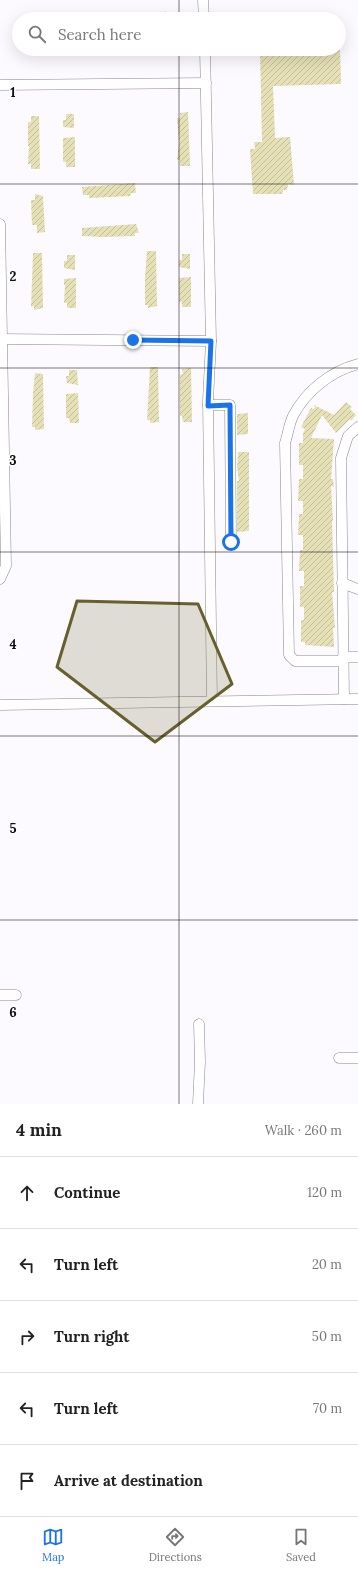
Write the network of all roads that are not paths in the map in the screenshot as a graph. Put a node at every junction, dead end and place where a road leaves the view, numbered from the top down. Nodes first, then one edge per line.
1 (203, 0) edge
2 (204, 12) edge
3 (205, 56) edge
4 (206, 83) junction
5 (0, 85) edge
6 (0, 224) edge
7 (1, 339) edge
8 (211, 341) junction
9 (358, 364) edge
10 (208, 406) junction
11 (358, 427) edge
12 (231, 542) dead end
13 (0, 579) edge
14 (342, 583) junction
15 (358, 589) edge
16 (358, 657) edge
17 (343, 659) junction
18 (344, 699) junction
19 (358, 699) edge
20 (212, 701) junction
21 (0, 705) edge
22 (0, 995) edge
23 (16, 995) dead end
24 (199, 1024) dead end
25 (339, 1058) dead end
26 (358, 1058) edge
27 (198, 1104) edge

1 - 2 street
3 - 4 street
4 - 5 street
4 - 8 street
6 - 7 street
7 - 8 street
7 - 13 street
8 - 10 street
9 - 17 street
10 - 12 street
10 - 20 street
11 - 14 street
14 - 15 street
14 - 17 street
16 - 17 street
17 - 18 street
18 - 19 street
18 - 20 street
20 - 21 street
22 - 23 street
24 - 27 street
25 - 26 street

